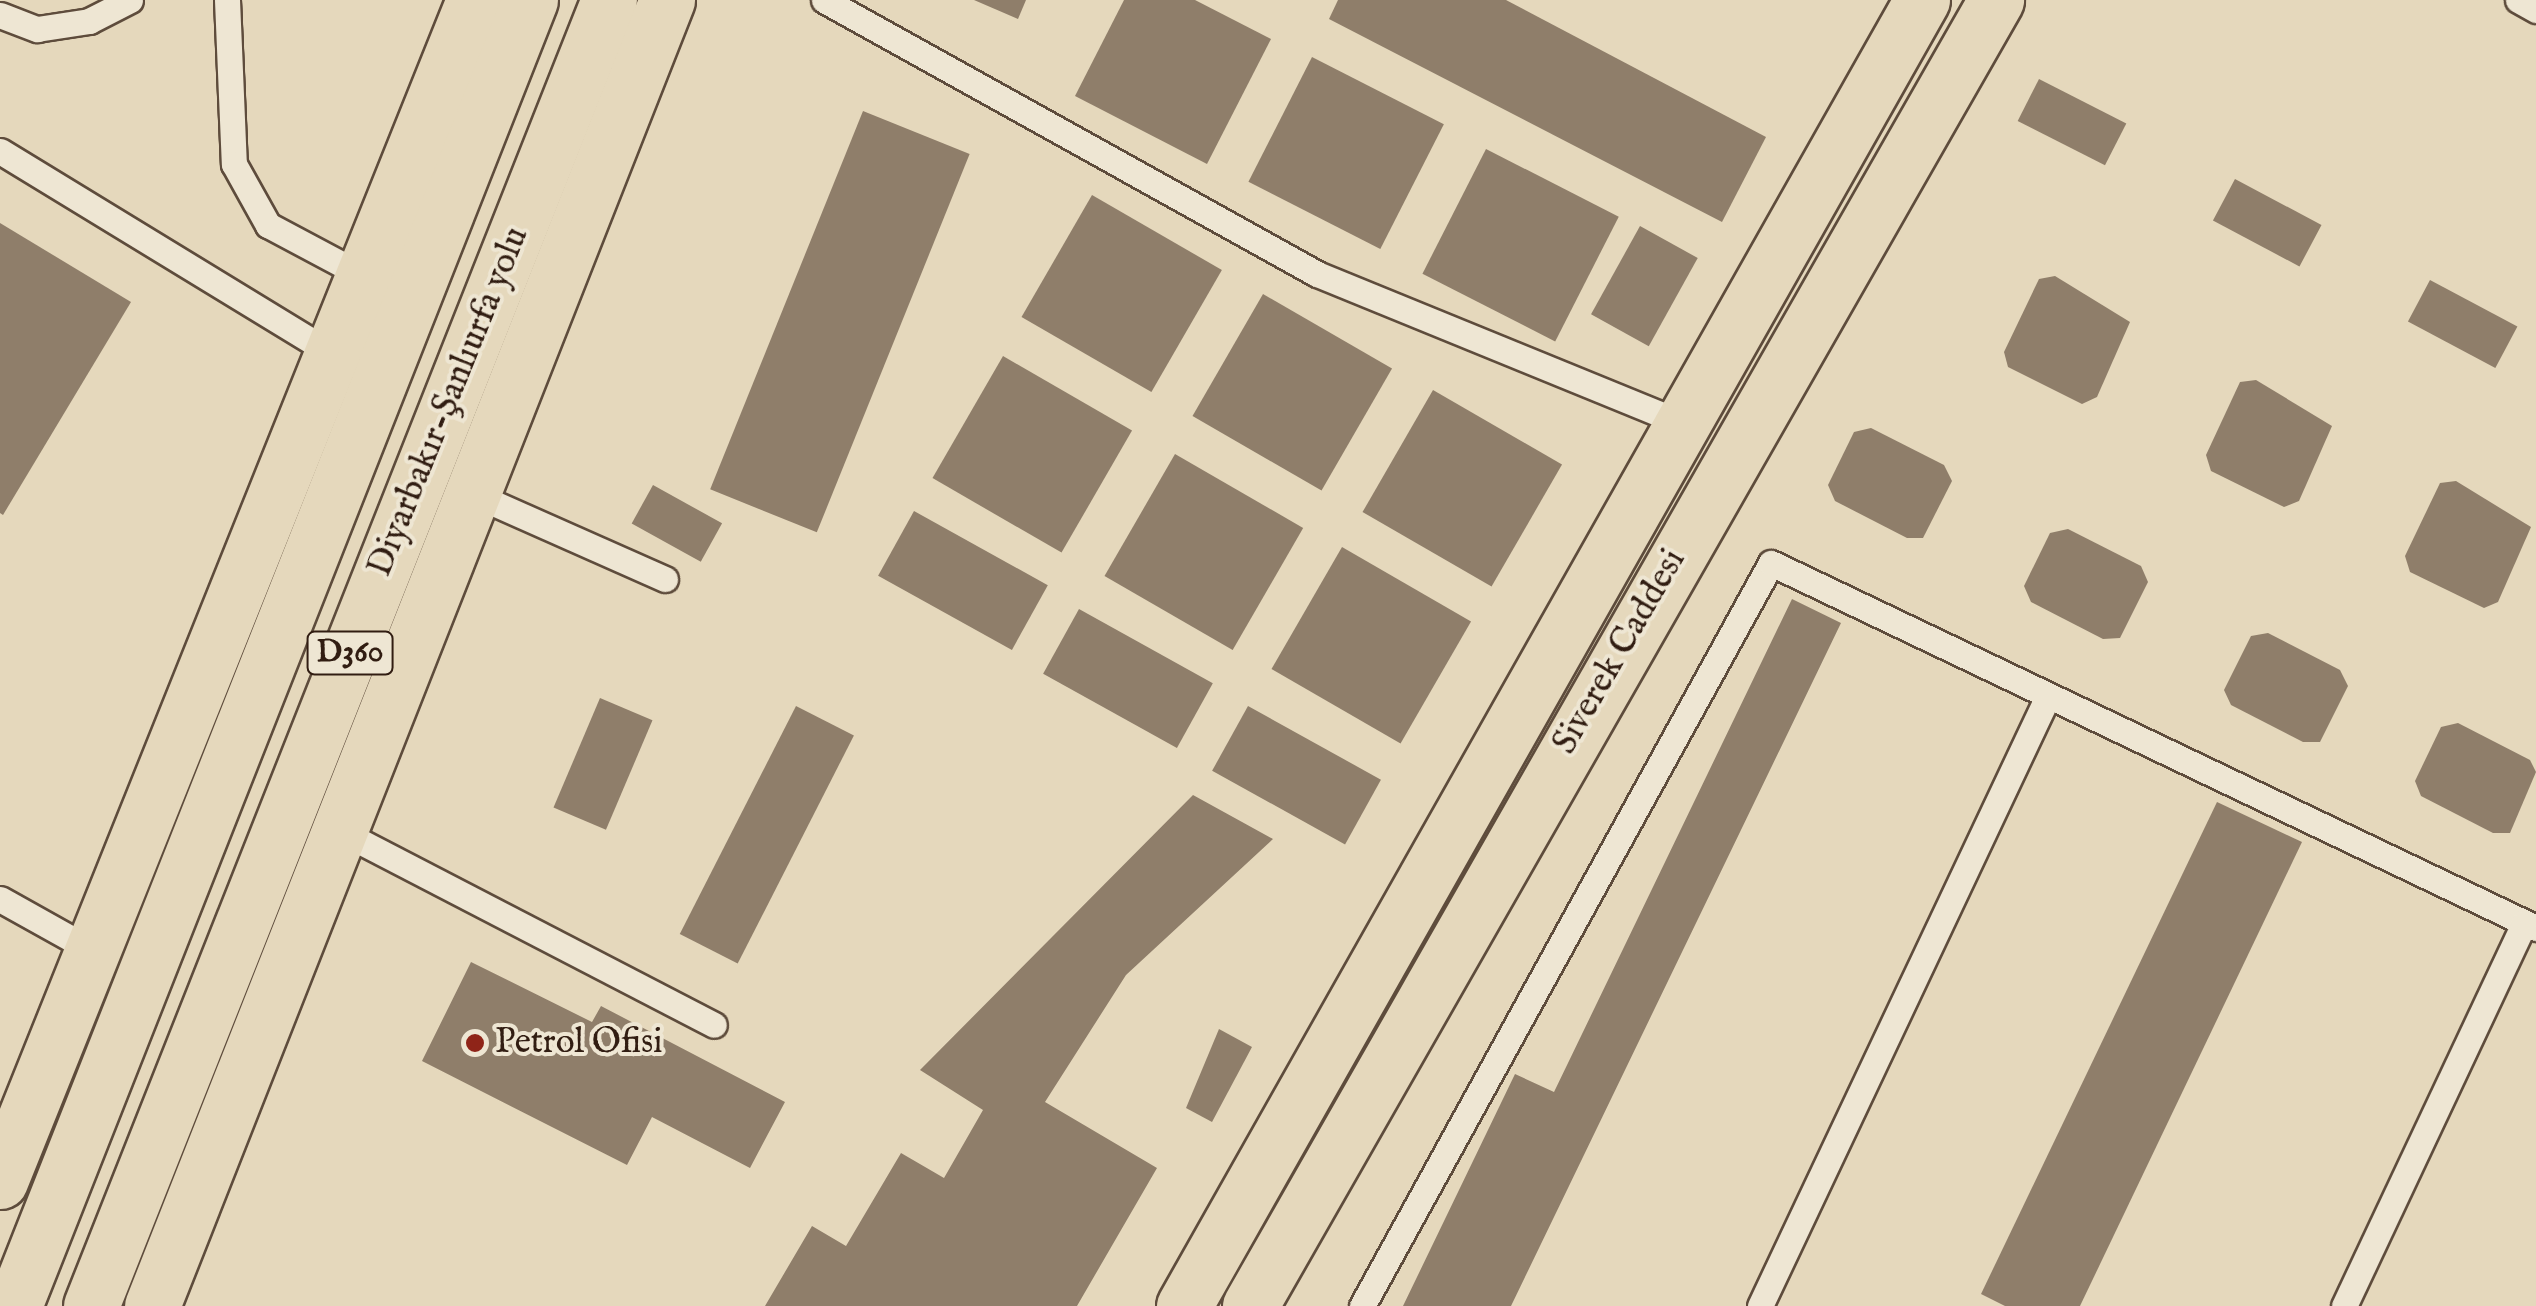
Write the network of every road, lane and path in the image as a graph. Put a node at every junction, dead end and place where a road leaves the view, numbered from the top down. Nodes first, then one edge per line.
1 (130, 0) edge
2 (227, 0) edge
3 (530, 0) edge
4 (608, 0) edge
5 (666, 0) edge
6 (824, 0) edge
7 (1922, 0) edge
8 (1996, 0) edge
9 (2518, 0) edge
10 (465, 2) edge
11 (2536, 10) edge
12 (0, 15) edge
13 (0, 151) edge
14 (364, 276) junction
15 (333, 354) junction
16 (1680, 422) junction
17 (474, 494) junction
18 (665, 579) dead end
19 (2047, 698) junction
20 (340, 831) junction
21 (0, 899) edge
22 (2530, 925) edge
23 (93, 951) junction
24 (714, 1025) dead end
25 (0, 1181) edge
26 (14, 1306) edge
27 (91, 1306) edge
28 (152, 1306) edge
29 (1184, 1306) edge
30 (1250, 1306) edge
31 (1362, 1306) edge
32 (1760, 1306) edge
33 (2344, 1306) edge

1 - 12 lane
2 - 14 lane
3 - 26 main road, Diyarbakır-Şanlıurfa yolu / D360
4 - 27 main road, Diyarbakır-Şanlıurfa yolu / D360
5 - 17 main road
6 - 16 lane
7 - 16 main road, Siverek Caddesi
8 - 30 main road, Siverek Caddesi
9 - 11 lane
10 - 14 main road
13 - 15 lane
14 - 15 main road
15 - 23 main road
16 - 29 main road, Siverek Caddesi
17 - 18 lane
17 - 20 main road
19 - 22 lane
19 - 31 lane
19 - 32 lane
20 - 24 lane
20 - 28 main road
21 - 23 lane
22 - 33 lane
23 - 25 main road

